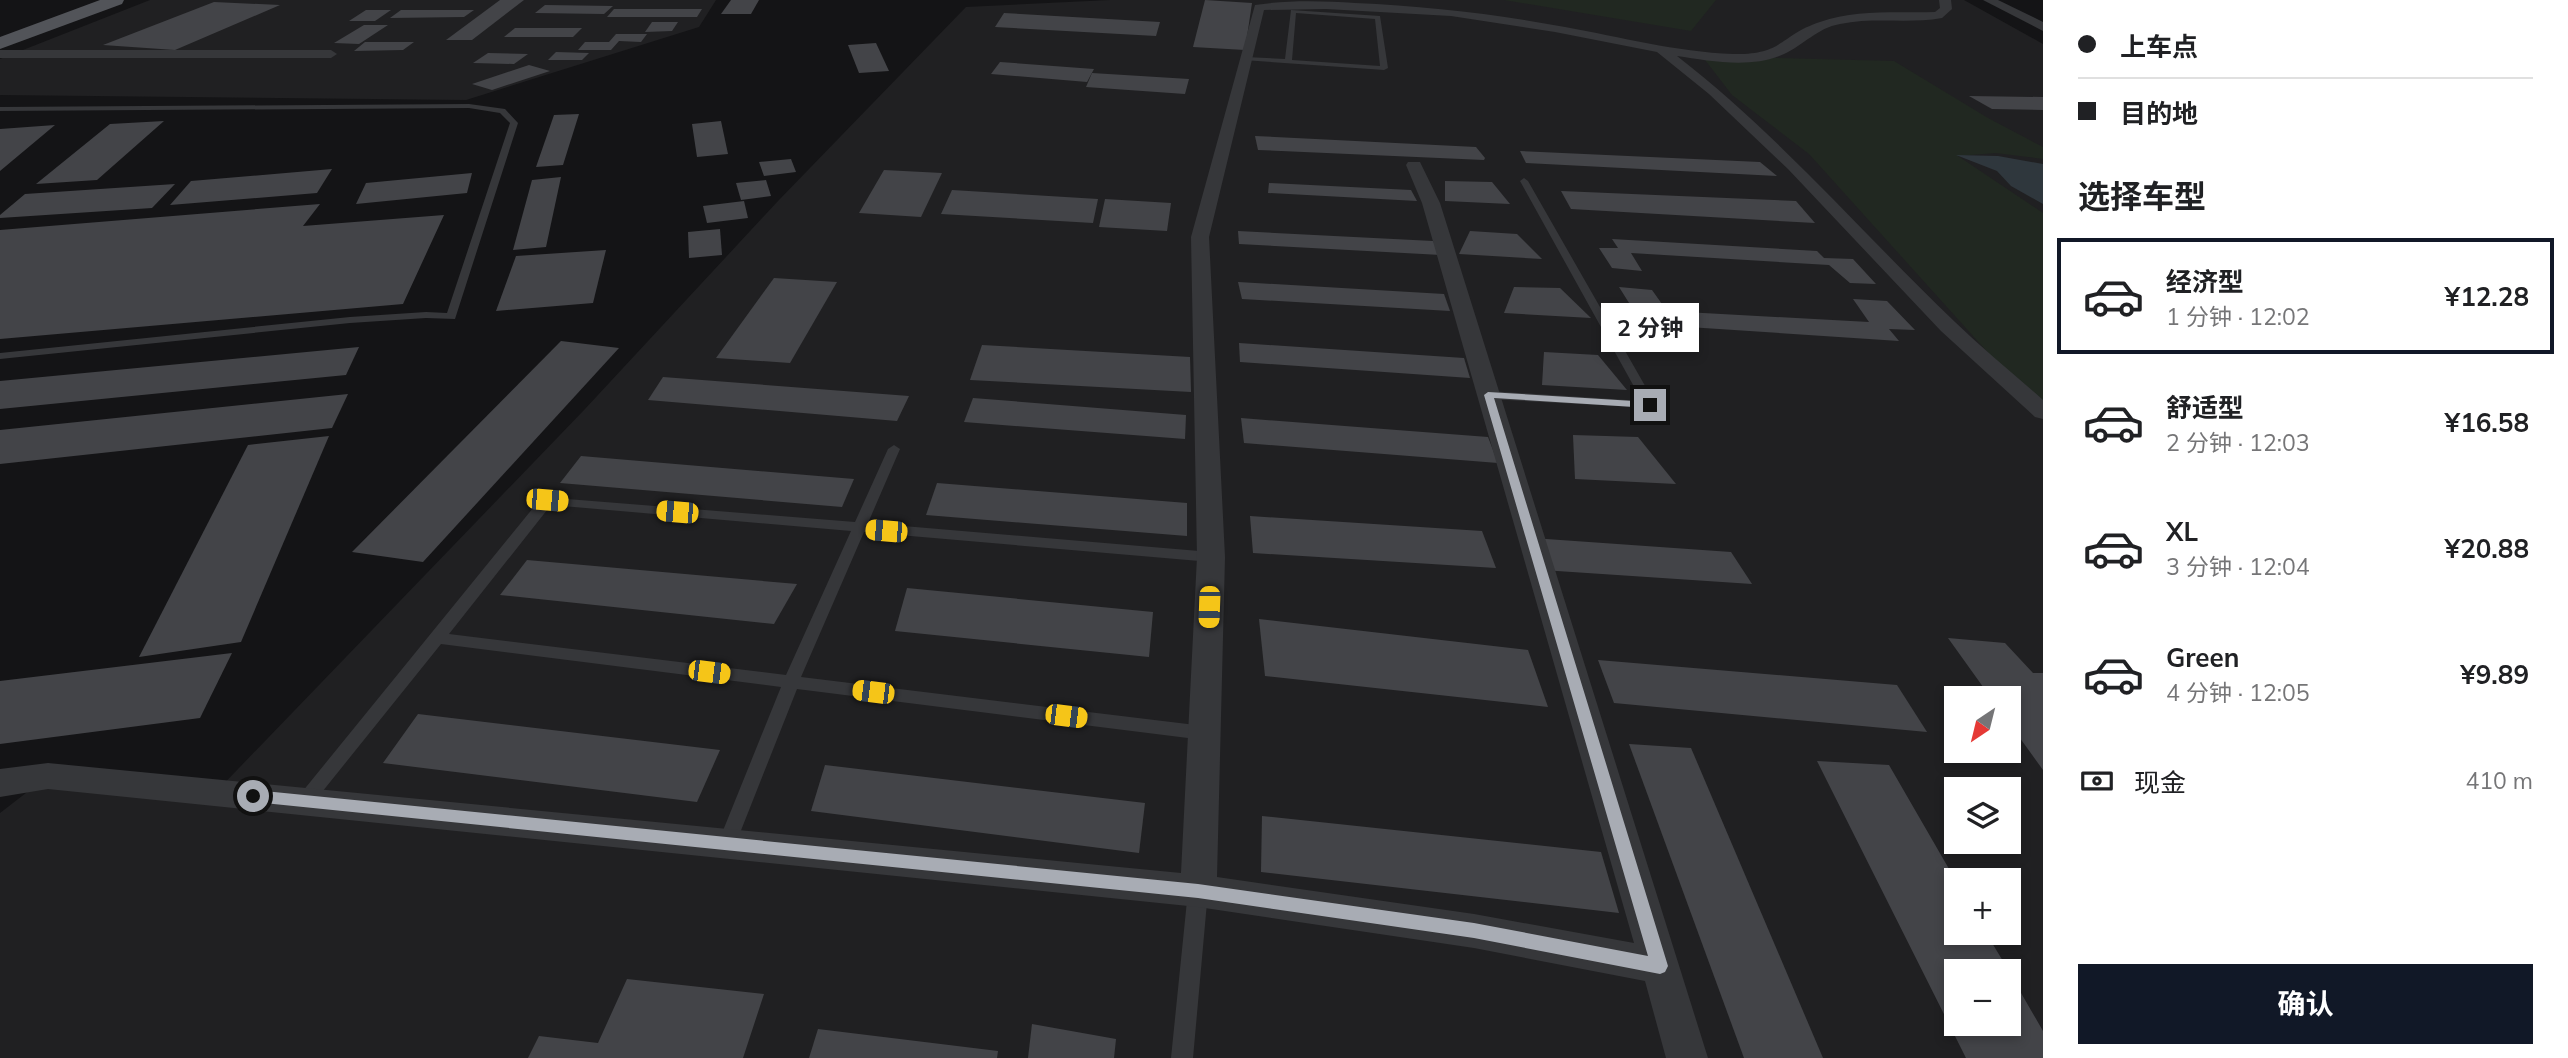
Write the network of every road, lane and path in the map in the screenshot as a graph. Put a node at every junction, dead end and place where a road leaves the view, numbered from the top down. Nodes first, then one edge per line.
1 (93, 0) edge
2 (116, 0) edge
3 (1945, 0) edge
4 (1989, 0) edge
5 (1337, 8) junction
6 (2043, 27) edge
7 (0, 34) edge
8 (0, 43) edge
9 (1661, 49) junction
10 (0, 54) edge
11 (331, 54) dead end
12 (1245, 59) junction
13 (1288, 62) junction
14 (0, 109) edge
15 (1414, 165) dead end
16 (1524, 181) dead end
17 (0, 356) edge
18 (1488, 395) junction
19 (2043, 412) edge
20 (894, 449) dead end
21 (859, 528) junction
22 (1211, 557) junction
23 (437, 638) junction
24 (790, 682) junction
25 (1204, 733) junction
26 (0, 783) edge
27 (304, 802) junction
28 (727, 843) junction
29 (1198, 891) junction
30 (1660, 966) junction
31 (1182, 1058) edge
32 (1687, 1058) edge

1 - 7 main road
2 - 8 main road
3 - 9 street
4 - 6 street
5 - 9 street
5 - 12 street
5 - 13 lane
5 - 13 lane
9 - 19 street
10 - 11 street
12 - 13 lane
12 - 22 street
14 - 17 lane
15 - 18 street
16 - 18 lane
18 - 30 street
20 - 21 lane
21 - 22 lane
21 - 23 lane
21 - 24 lane
22 - 25 street
23 - 24 lane
23 - 27 lane
24 - 25 lane
24 - 28 lane
25 - 29 street
26 - 27 street
27 - 28 street
28 - 29 street
29 - 30 street
29 - 31 lane
30 - 32 street

